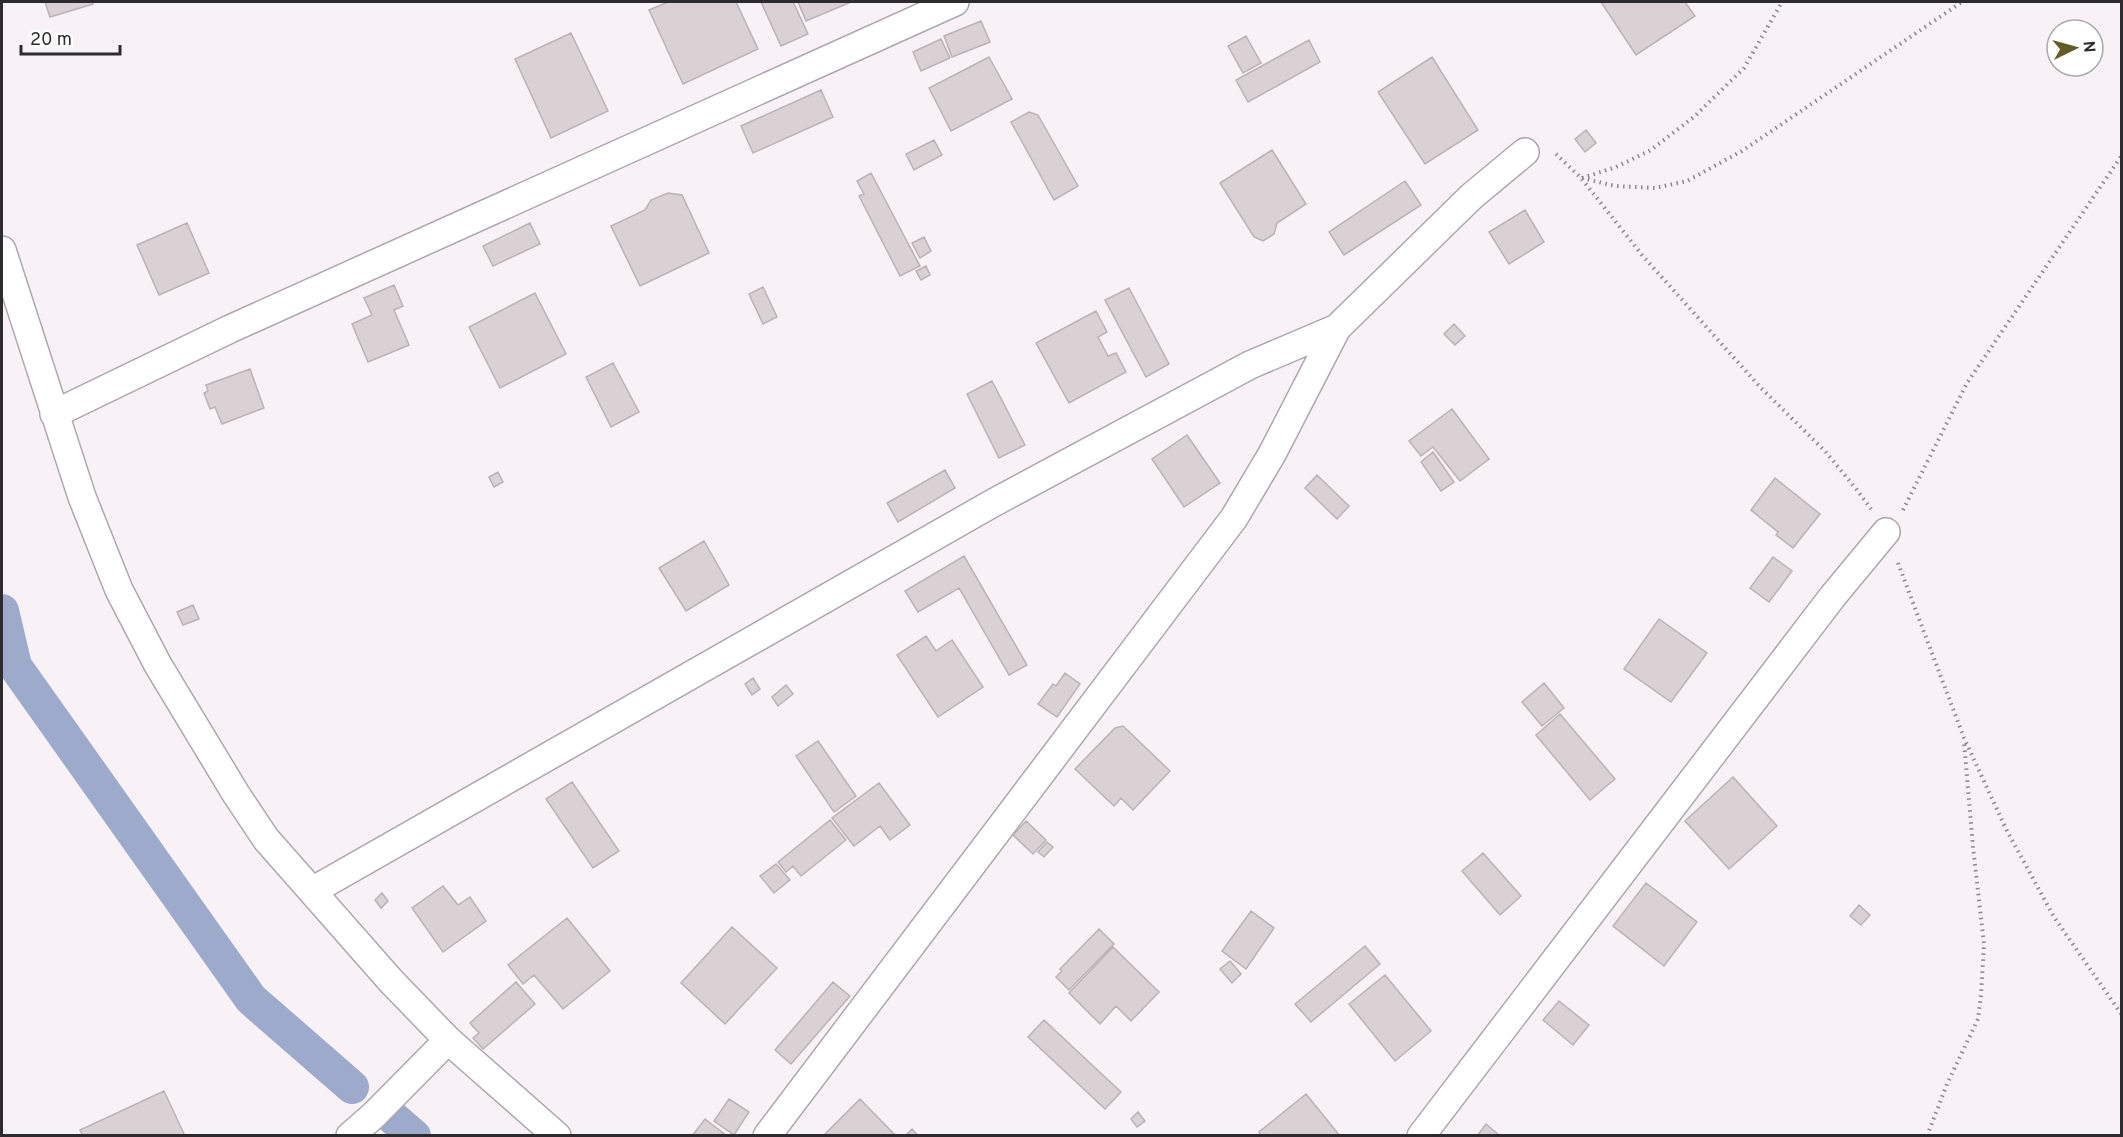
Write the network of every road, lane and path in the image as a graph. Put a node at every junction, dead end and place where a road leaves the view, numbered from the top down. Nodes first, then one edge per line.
1 (955, 2) edge
2 (1782, 2) edge
3 (1962, 2) edge
4 (1525, 152) joint
5 (2121, 155) edge
6 (1581, 178) junction
7 (2, 250) edge
8 (1337, 328) junction
9 (54, 414) junction
10 (1886, 531) junction
11 (1964, 738) junction
12 (312, 891) junction
13 (2121, 1015) edge
14 (448, 1040) junction
15 (350, 1136) edge
16 (557, 1136) edge
17 (767, 1136) edge
18 (1421, 1136) edge
19 (1927, 1136) edge

1 - 9 street
2 - 6 path
3 - 6 path
4 - 6 path
4 - 8 street
5 - 10 path
6 - 10 path
7 - 9 street
8 - 12 street
8 - 17 street
9 - 12 street
10 - 11 path
10 - 18 street
11 - 13 path
11 - 19 path
12 - 14 street
14 - 15 street
14 - 16 street

